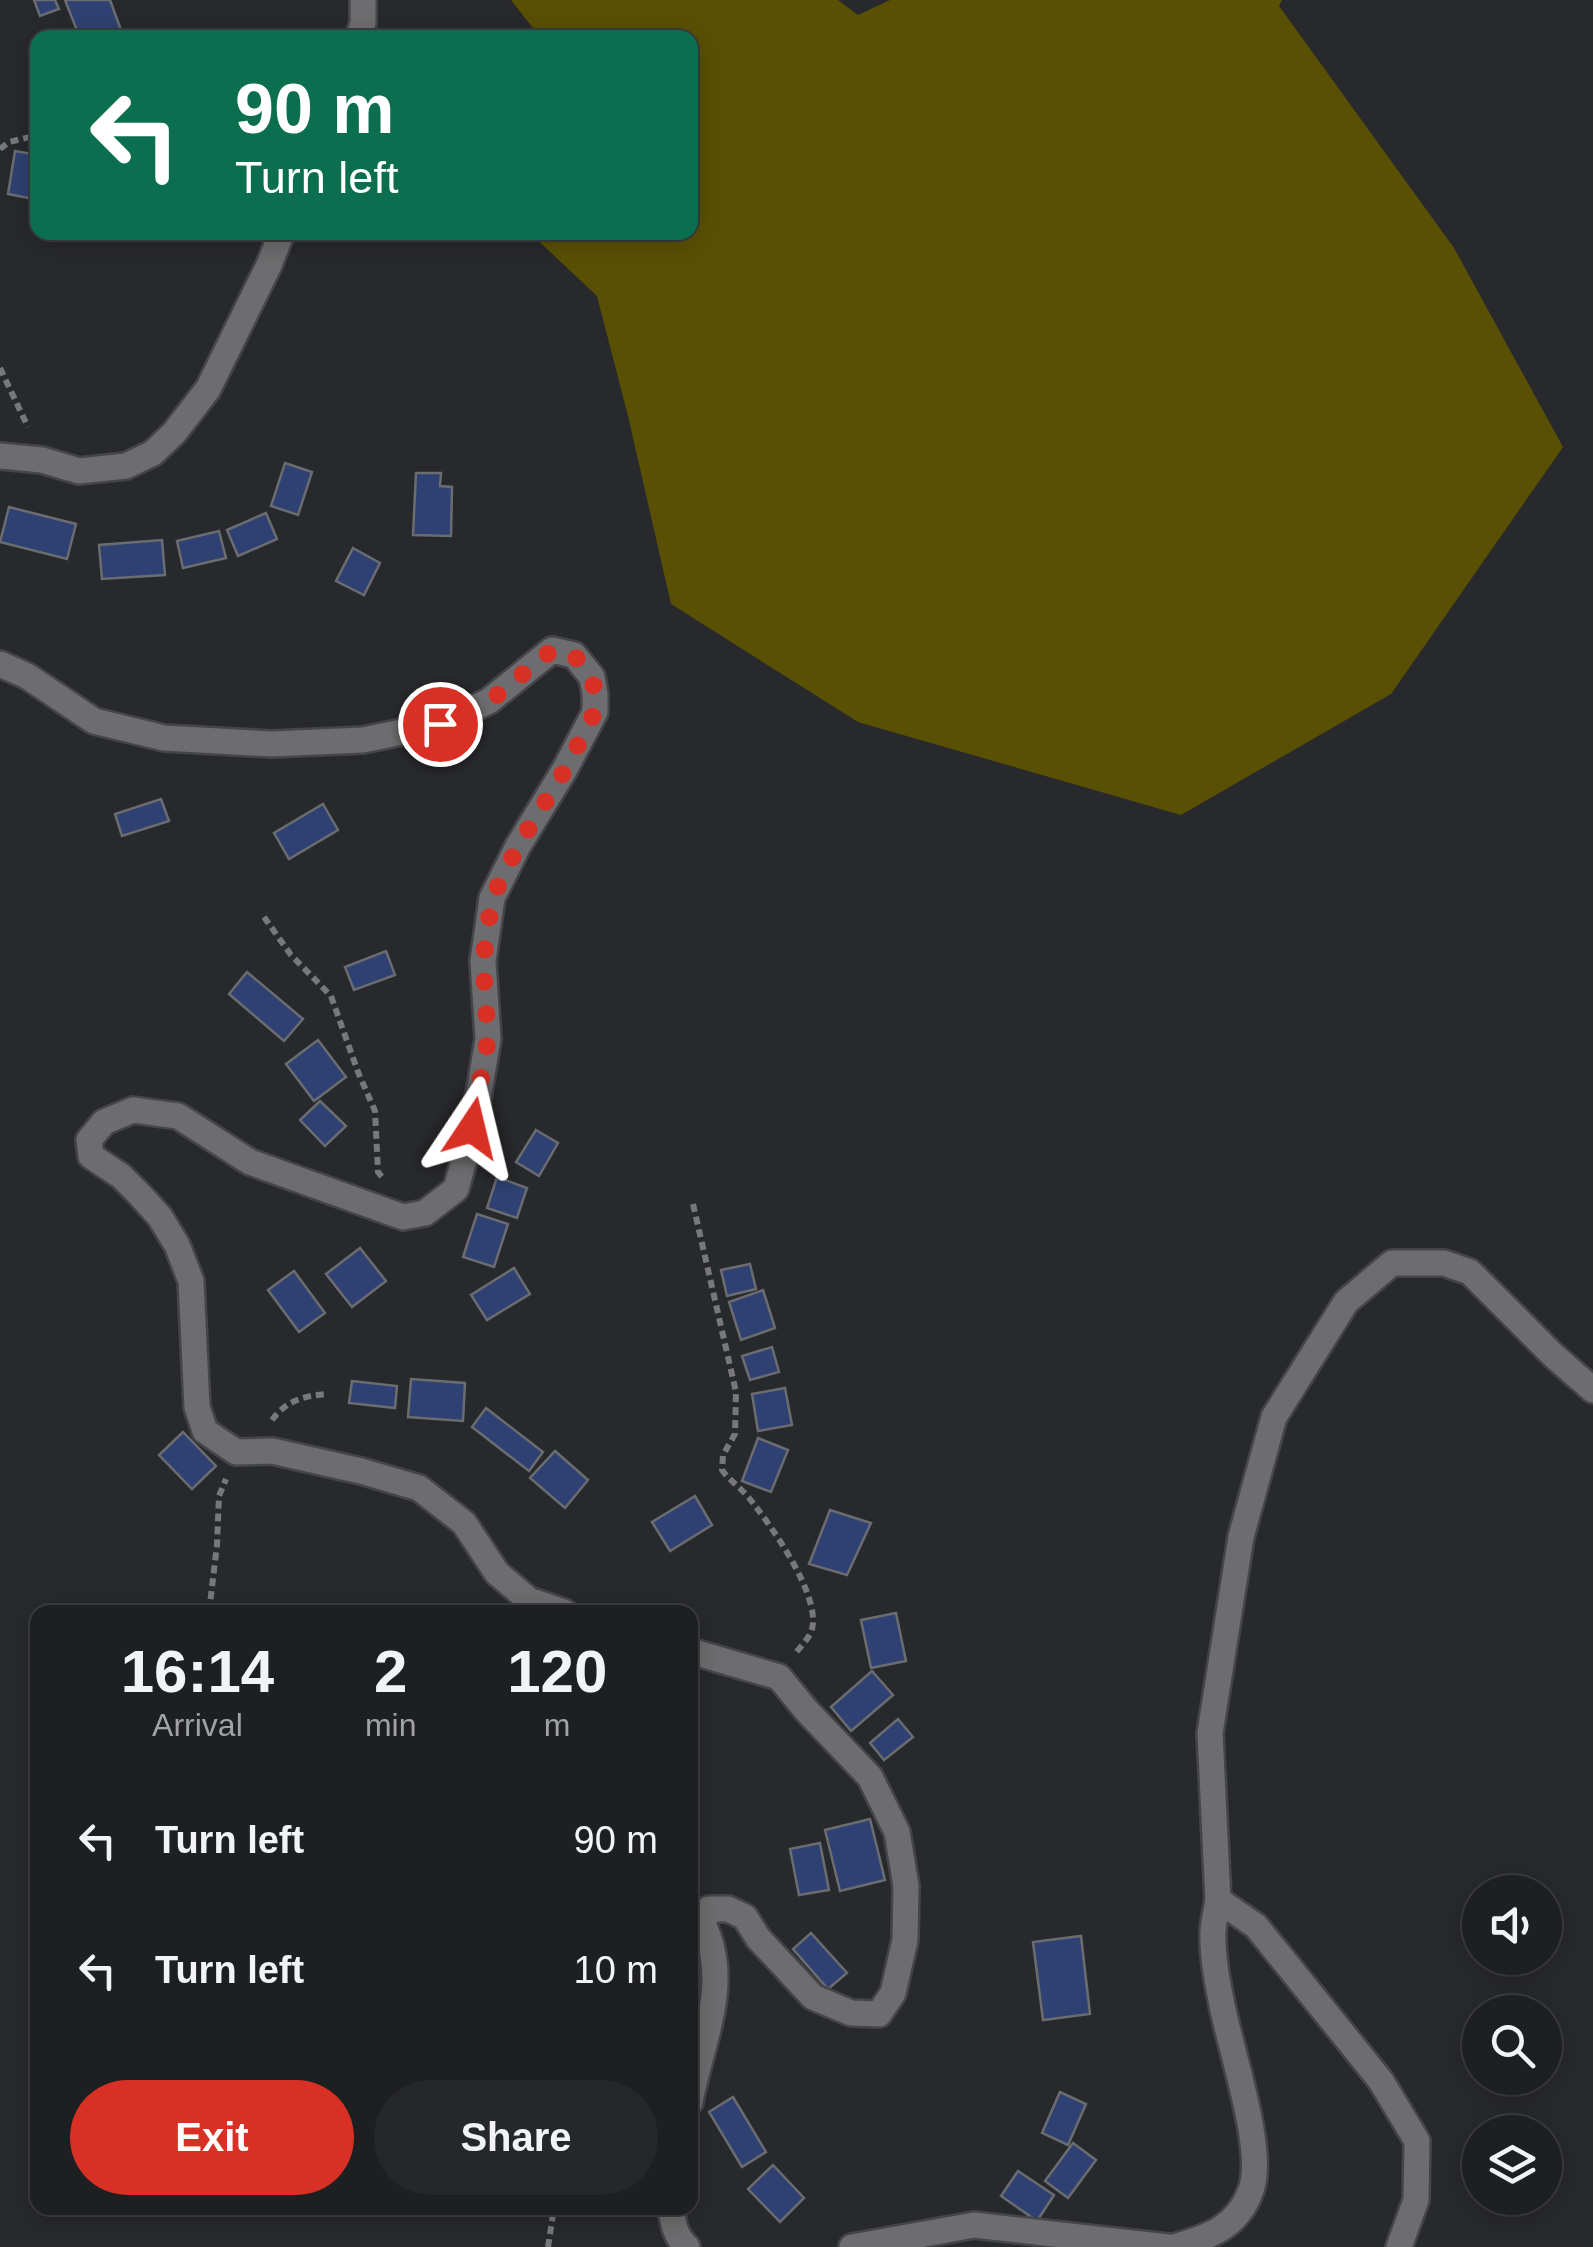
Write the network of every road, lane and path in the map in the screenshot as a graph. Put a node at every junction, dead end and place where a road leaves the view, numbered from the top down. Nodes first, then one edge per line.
1 (363, 0) edge
2 (361, 30) edge
3 (30, 137) edge
4 (0, 150) edge
5 (279, 240) edge
6 (0, 368) edge
7 (0, 456) edge
8 (42, 460) junction
9 (0, 664) edge
10 (264, 918) dead end
11 (384, 1180) dead end
12 (693, 1204) dead end
13 (1593, 1390) edge
14 (544, 1605) edge
15 (698, 1652) edge
16 (780, 1677) junction
17 (1218, 1900) junction
18 (698, 2069) edge
19 (552, 2215) edge
20 (672, 2215) edge
21 (548, 2247) edge
22 (687, 2247) edge
23 (852, 2247) edge
24 (1171, 2247) edge
25 (1399, 2247) edge

1 - 2 street
3 - 4 path
5 - 8 street
6 - 8 path
7 - 8 street
9 - 14 street
10 - 11 path
12 - 16 path
13 - 17 street
15 - 16 street
16 - 18 street
17 - 24 street
17 - 25 street
19 - 21 path
20 - 22 street
23 - 24 street

